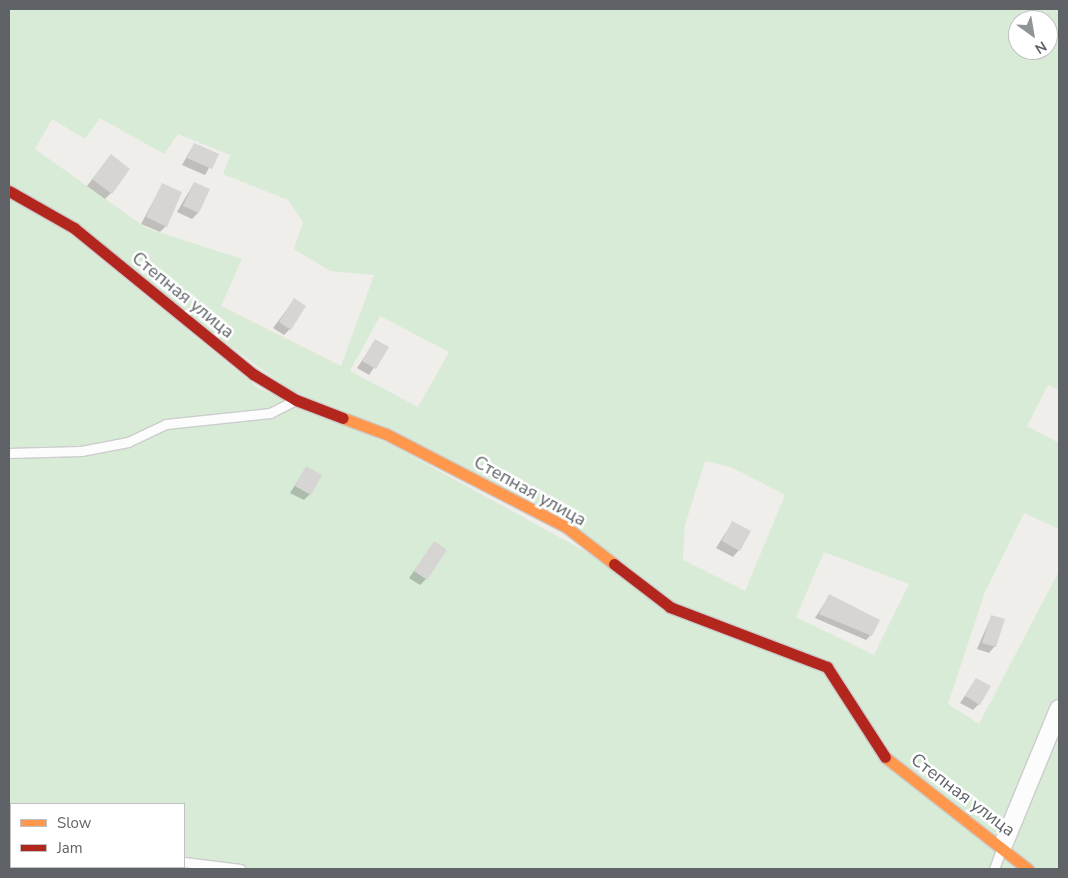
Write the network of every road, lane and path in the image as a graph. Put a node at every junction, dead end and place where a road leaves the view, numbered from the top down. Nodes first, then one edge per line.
1 (9, 191) edge
2 (296, 400) junction
3 (9, 453) edge
4 (1059, 709) edge
5 (1003, 845) junction
6 (185, 862) edge
7 (241, 869) edge
8 (994, 869) edge
9 (1028, 869) edge

1 - 2 street, Степная улица
2 - 3 lane
2 - 5 street, Степная улица
4 - 5 street
5 - 8 lane
5 - 9 street, Степная улица
6 - 7 lane

